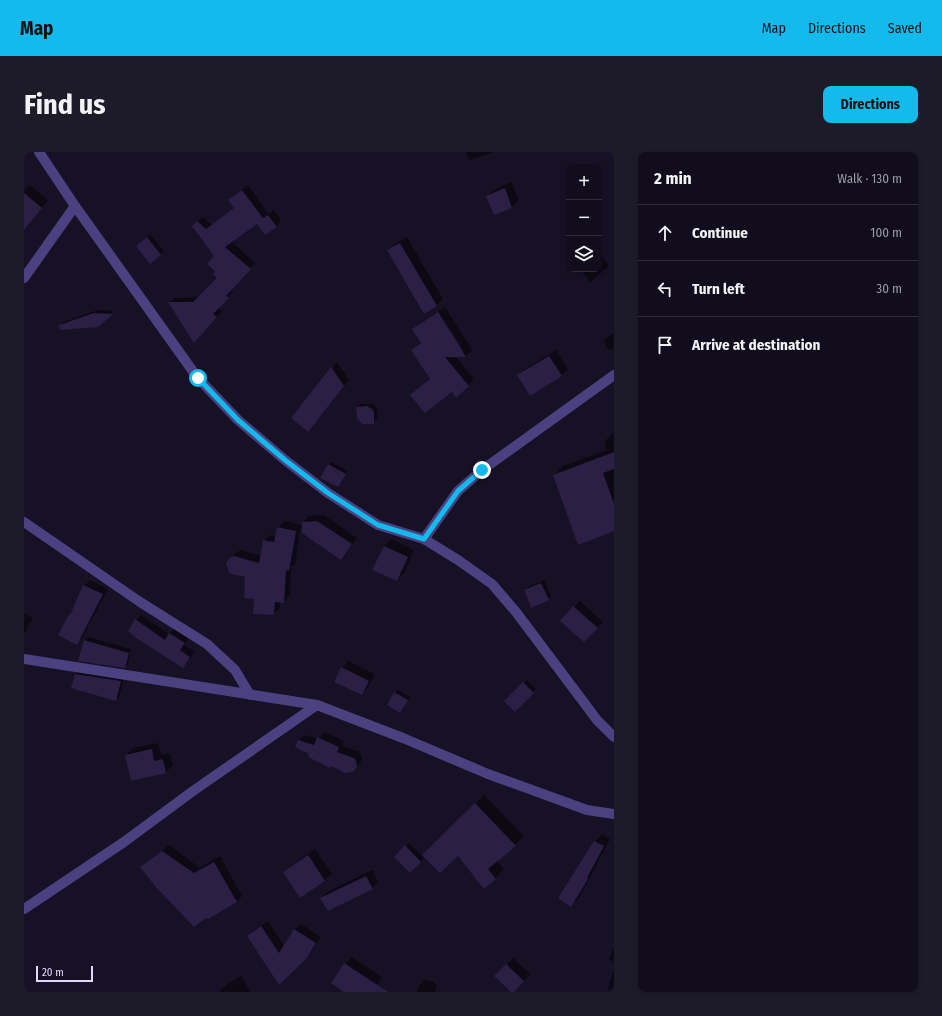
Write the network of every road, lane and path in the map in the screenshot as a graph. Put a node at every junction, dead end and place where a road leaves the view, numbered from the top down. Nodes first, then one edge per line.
1 (39, 152) edge
2 (74, 206) junction
3 (24, 278) edge
4 (614, 375) edge
5 (24, 522) edge
6 (424, 539) junction
7 (24, 659) edge
8 (250, 694) junction
9 (317, 705) junction
10 (614, 737) edge
11 (614, 814) edge
12 (24, 909) edge

1 - 2 street
2 - 3 street
2 - 6 street
4 - 6 street
5 - 8 street
6 - 10 street
7 - 8 street
8 - 9 street
9 - 11 street
9 - 12 street

